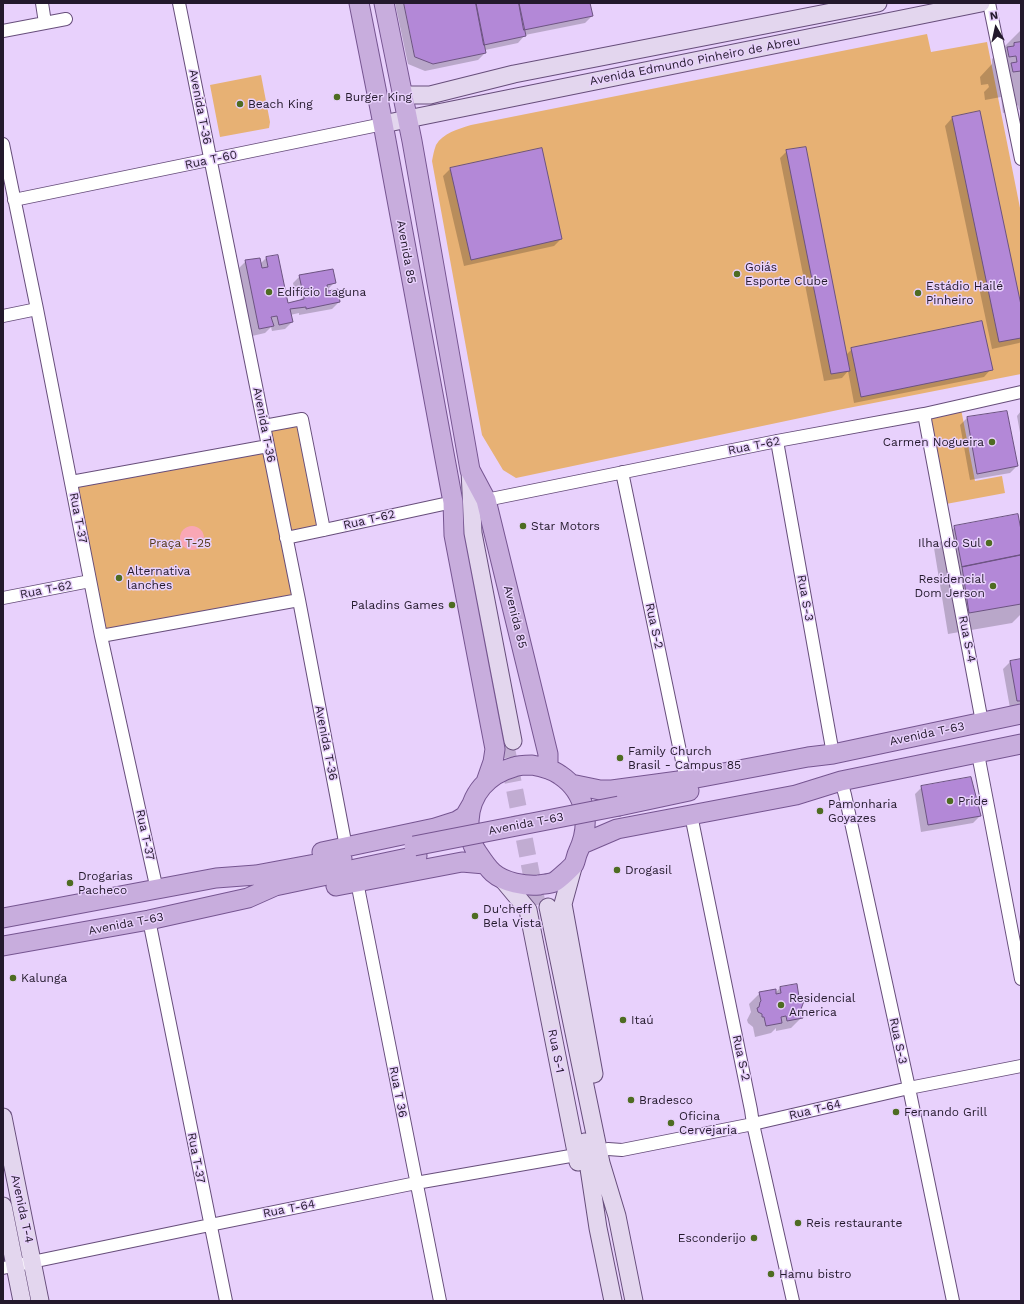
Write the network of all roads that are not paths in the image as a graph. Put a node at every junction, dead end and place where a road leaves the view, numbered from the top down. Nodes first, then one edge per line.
1 (42, 3) edge
2 (179, 3) edge
3 (359, 3) edge
4 (384, 3) edge
5 (878, 3) edge
6 (981, 3) edge
7 (988, 3) edge
8 (66, 19) dead end
9 (45, 23) junction
10 (3, 31) edge
11 (402, 92) junction
12 (408, 119) junction
13 (383, 124) junction
14 (3, 144) edge
15 (1021, 159) edge
16 (210, 160) junction
17 (14, 200) junction
18 (37, 310) junction
19 (3, 316) edge
20 (1021, 392) edge
21 (924, 414) junction
22 (264, 426) junction
23 (777, 441) junction
24 (268, 446) junction
25 (470, 470) junction
26 (622, 472) junction
27 (71, 482) junction
28 (486, 500) junction
29 (452, 502) junction
30 (324, 530) junction
31 (286, 538) junction
32 (90, 581) junction
33 (3, 598) edge
34 (299, 600) junction
35 (100, 636) junction
36 (1021, 714) edge
37 (982, 722) junction
38 (1021, 744) edge
39 (833, 754) junction
40 (978, 754) junction
41 (548, 769) junction
42 (686, 780) junction
43 (840, 781) junction
44 (486, 782) junction
45 (571, 784) junction
46 (472, 804) junction
47 (620, 811) junction
48 (690, 815) junction
49 (582, 844) junction
50 (346, 847) junction
51 (415, 851) junction
52 (485, 864) junction
53 (574, 864) junction
54 (216, 878) junction
55 (503, 880) junction
56 (357, 882) junction
57 (157, 890) junction
58 (248, 898) junction
59 (3, 918) edge
60 (148, 920) junction
61 (3, 946) edge
62 (1021, 979) edge
63 (1021, 1066) edge
64 (909, 1088) junction
65 (3, 1117) edge
66 (753, 1124) junction
67 (608, 1148) junction
68 (576, 1155) junction
69 (416, 1183) junction
70 (3, 1206) edge
71 (617, 1216) junction
72 (210, 1225) junction
73 (598, 1228) junction
74 (33, 1262) junction
75 (9, 1267) edge
76 (22, 1301) edge
77 (40, 1301) edge
78 (226, 1301) edge
79 (440, 1301) edge
80 (613, 1301) edge
81 (634, 1301) edge
82 (793, 1301) edge
83 (953, 1301) edge

1 - 9 street
2 - 16 street, Avenida T-36
3 - 13 main road, Avenida 85
4 - 11 main road, Avenida 85
5 - 11 main road, Avenida Edmundo Pinheiro de Abreu
6 - 12 main road, Avenida Edmundo Pinheiro de Abreu
7 - 15 street
8 - 9 street
9 - 10 street
11 - 12 main road, Avenida 85
12 - 13 main road, Rua T-60
12 - 25 main road, Avenida 85
13 - 16 street, Rua T-60
13 - 29 main road, Avenida 85
14 - 17 street, Rua T-37
16 - 17 street, Rua T-60
16 - 22 street, Avenida T-36
17 - 18 street, Rua T-37
18 - 19 street
18 - 27 street, Rua T-37
20 - 21 street, Rua T-62
21 - 23 street, Rua T-62
21 - 37 street, Rua S-4
22 - 24 street, Avenida T-36
22 - 30 street
23 - 26 street, Rua T-62
23 - 39 street, Rua S-3
24 - 27 street
24 - 31 street, Avenida T-36
25 - 28 main road, Avenida 85
25 - 29 main road, Avenida 85
26 - 28 street, Rua T-62
26 - 42 street, Rua S-2
27 - 32 street, Rua T-37
28 - 41 main road, Avenida 85
29 - 30 street, Rua T-62
29 - 44 main road, Avenida 85
30 - 31 street, Rua T-62
31 - 34 street, Avenida T-36
32 - 33 street, Rua T-62
32 - 35 street, Rua T-37
34 - 35 street
34 - 50 street, Avenida T-36
35 - 57 street, Rua T-37
36 - 37 main road, Avenida T-63
37 - 39 main road, Avenida T-63
38 - 40 main road, Avenida T-63
39 - 42 main road, Avenida T-63
39 - 47 main road, Avenida T-63
40 - 43 main road, Avenida T-63
40 - 62 street
41 - 44 main road
41 - 45 main road
42 - 45 main road, Avenida T-63
43 - 47 main road, Avenida T-63
43 - 48 main road, Avenida T-63
43 - 64 street, Rua S-3
44 - 46 main road
45 - 49 main road
46 - 50 main road, Avenida T-63
46 - 52 main road
47 - 51 main road, Avenida T-63, bridge
48 - 49 main road, Avenida T-63
48 - 66 street, Rua S-2
49 - 53 main road
50 - 54 main road, Avenida T-63
51 - 54 main road, Avenida T-63
51 - 58 main road, Avenida T-63
52 - 55 main road
52 - 56 main road, Avenida T-63
53 - 55 main road
53 - 67 main road, Rua S-1
54 - 57 main road, Avenida T-63
55 - 68 main road, Rua S-1
56 - 58 main road, Avenida T-63
56 - 69 street, Rua T 36
57 - 59 main road, Avenida T-63
58 - 60 main road, Avenida T-63
60 - 61 main road, Avenida T-63
60 - 72 street, Rua T-37
63 - 64 street, Rua T-64
64 - 66 street, Rua T-64
64 - 83 street, Rua S-3
65 - 74 main road, Avenida T-4
66 - 67 street, Rua T-64
66 - 82 street, Rua S-2
67 - 71 main road, Rua S-1
68 - 69 street, Rua T-64
68 - 73 main road, Rua S-1
69 - 72 street, Rua T-64
69 - 79 street, Rua T 36
70 - 75 main road, Avenida T-4
71 - 73 main road, Rua S-1
71 - 81 main road, Rua S-1
72 - 74 street, Rua T-64
72 - 78 street, Rua T-37
73 - 80 main road, Rua S-1
74 - 75 street, Rua T-64
74 - 77 main road, Avenida T-4
75 - 76 main road, Avenida T-4

